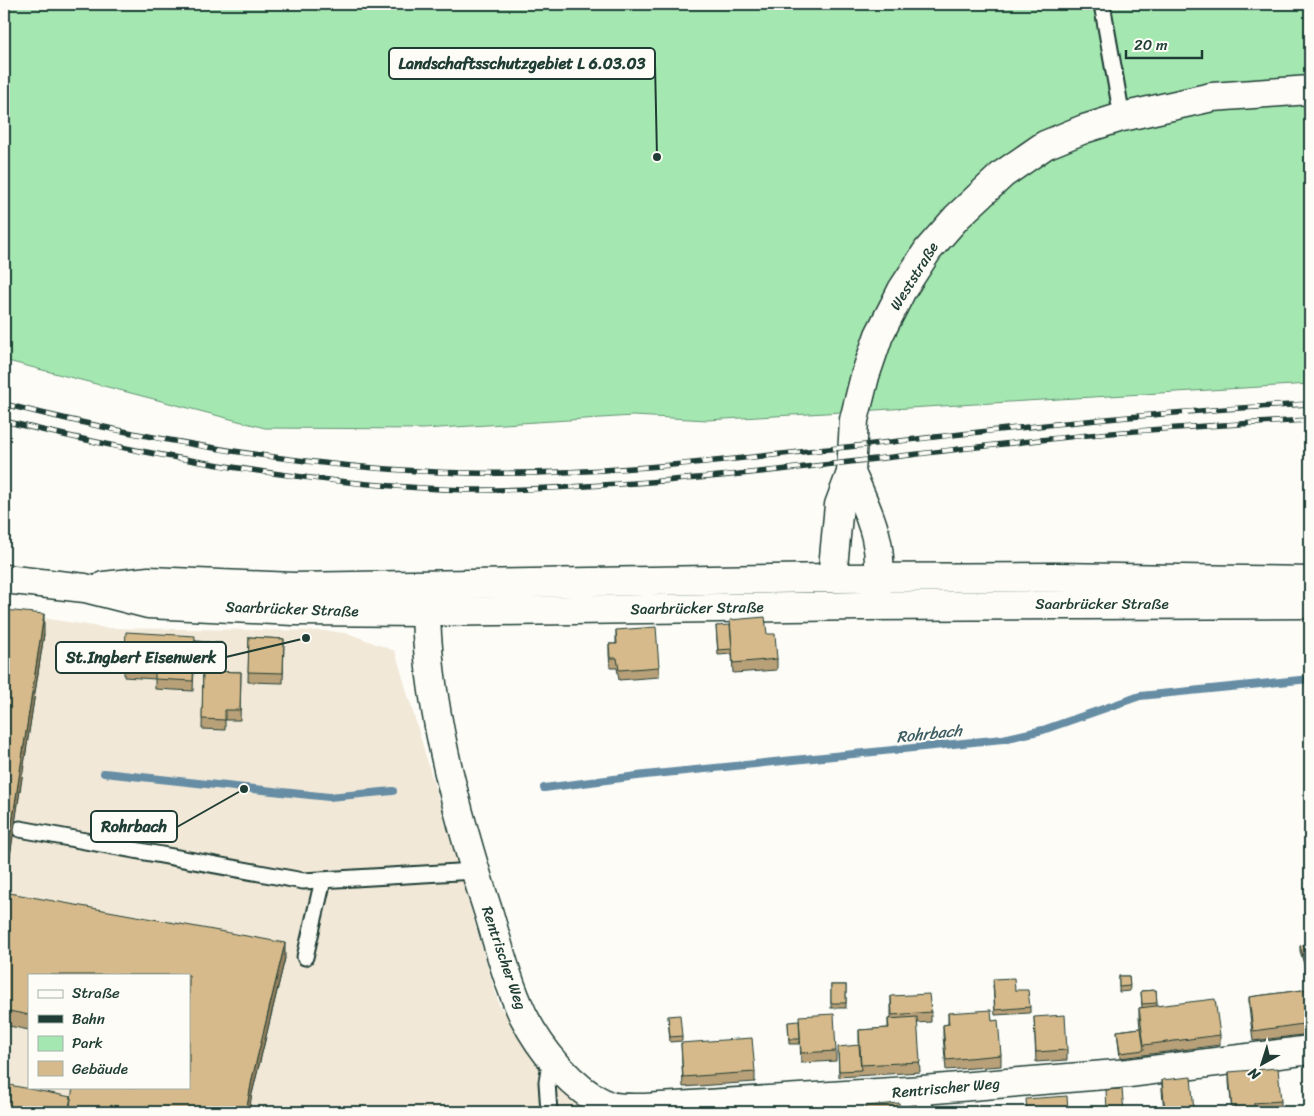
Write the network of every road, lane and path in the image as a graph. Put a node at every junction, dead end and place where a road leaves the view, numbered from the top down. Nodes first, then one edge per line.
1 (1102, 4) edge
2 (1310, 90) edge
3 (1122, 117) junction
4 (851, 473) junction
5 (832, 578) junction
6 (880, 578) junction
7 (4, 579) edge
8 (1310, 581) edge
9 (426, 599) junction
10 (1310, 604) edge
11 (863, 606) junction
12 (20, 829) dead end
13 (475, 871) junction
14 (323, 880) junction
15 (305, 957) dead end
16 (1310, 1050) edge
17 (551, 1057) junction
18 (924, 1101) edge
19 (549, 1112) edge

1 - 3 lane
2 - 3 main road, Weststraße
3 - 4 main road, Weststraße
4 - 5 main road, Weststraße
4 - 6 main road, Weststraße
5 - 6 main road, Saarbrücker Straße
5 - 9 main road, Saarbrücker Straße
5 - 11 main road
6 - 8 main road, Saarbrücker Straße
6 - 11 main road
7 - 9 main road, Saarbrücker Straße
9 - 11 main road, Saarbrücker Straße
9 - 13 main road, Rentrischer Weg
10 - 11 main road, Saarbrücker Straße
12 - 14 lane
13 - 14 lane
13 - 17 main road, Rentrischer Weg
14 - 15 lane
16 - 18 main road, Rentrischer Weg
17 - 18 main road, Rentrischer Weg
17 - 19 lane

